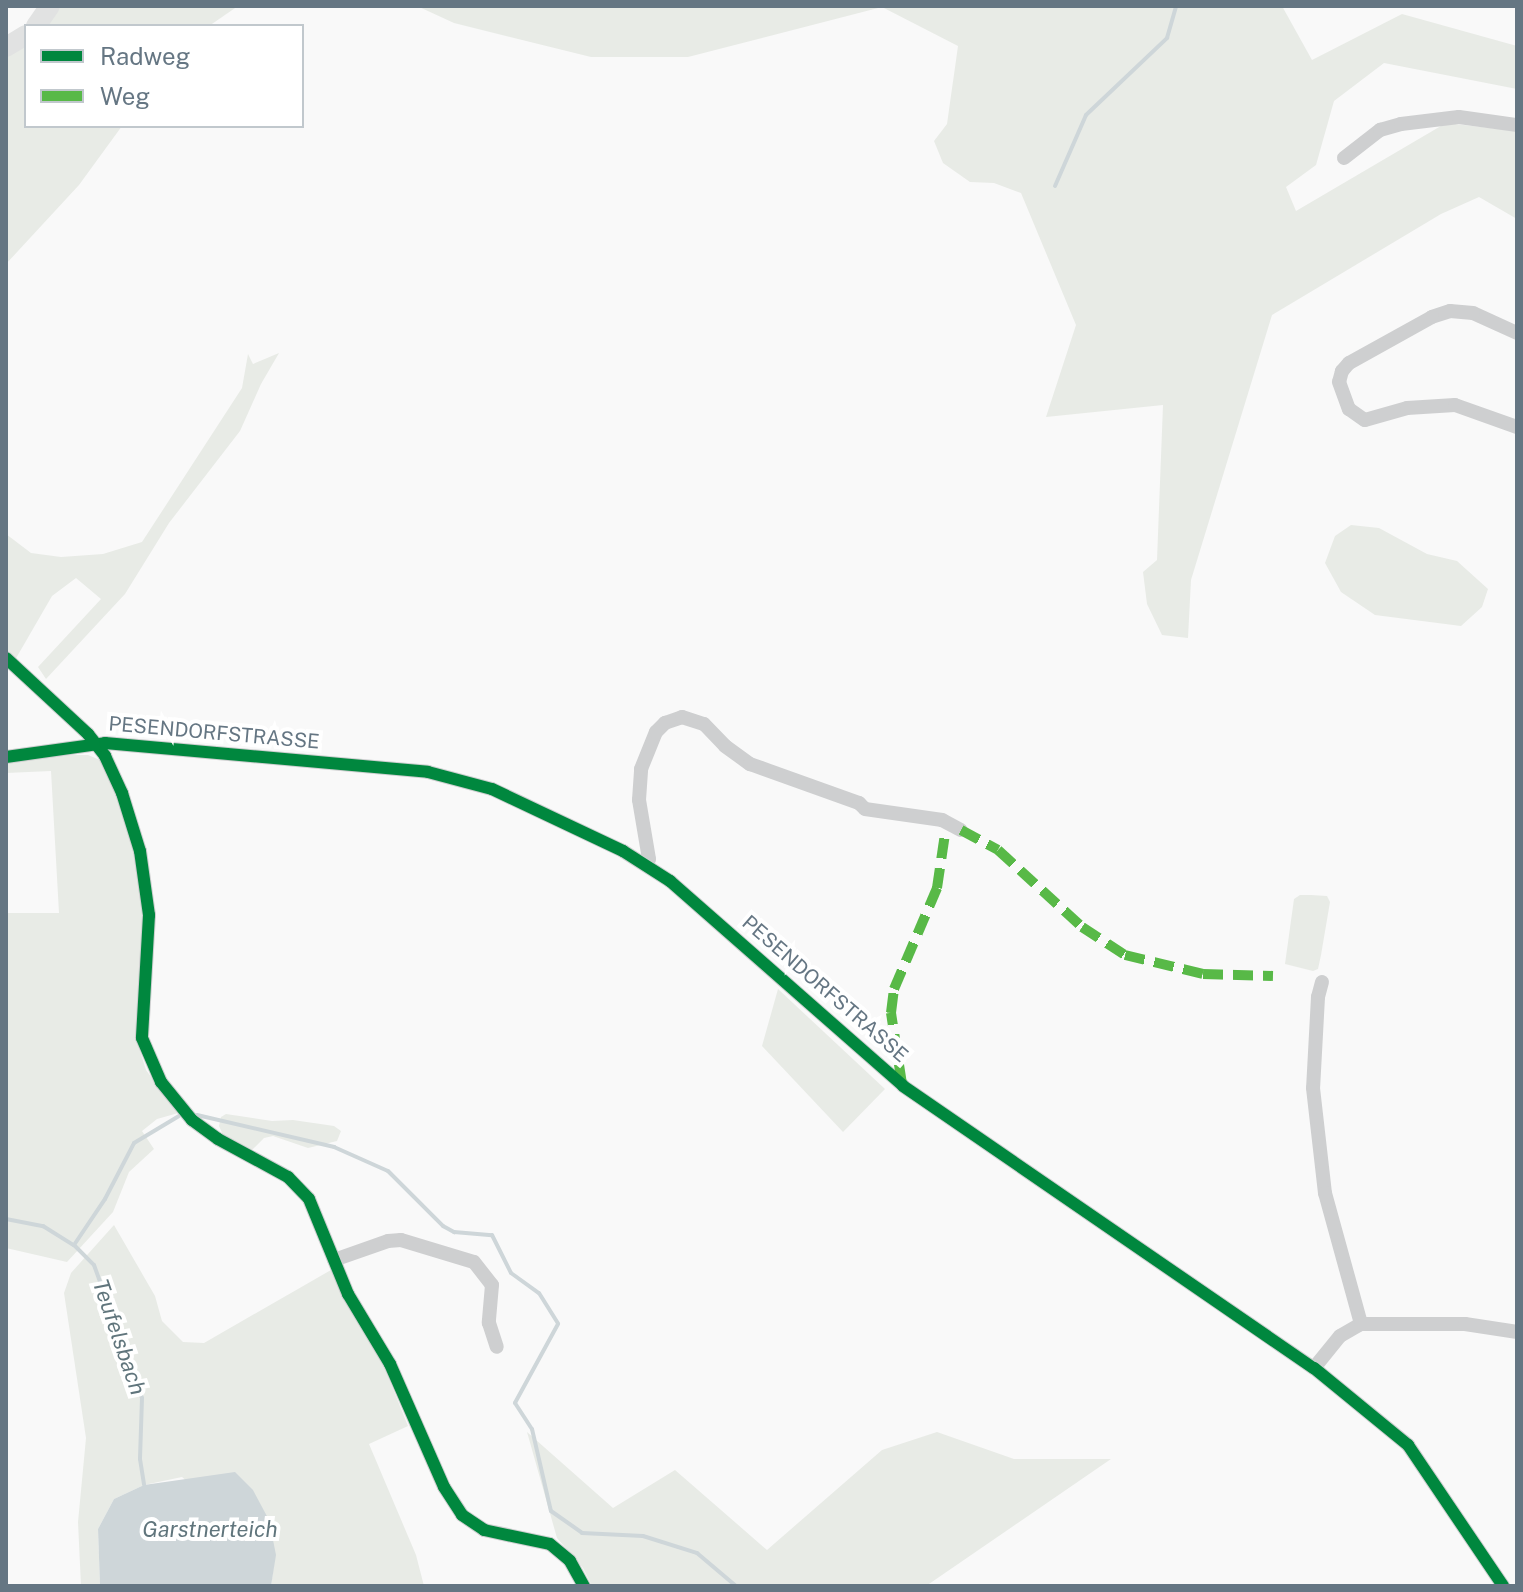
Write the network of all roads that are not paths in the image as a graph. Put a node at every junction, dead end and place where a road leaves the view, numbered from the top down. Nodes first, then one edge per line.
1 (50, 6) edge
2 (37, 24) edge
3 (24, 36) edge
4 (6, 47) edge
5 (1517, 125) edge
6 (1344, 158) dead end
7 (1517, 333) edge
8 (1517, 427) edge
9 (6, 658) edge
10 (97, 745) junction
11 (6, 757) edge
12 (961, 830) dead end
13 (647, 865) junction
14 (1322, 982) dead end
15 (334, 1260) junction
16 (1361, 1324) junction
17 (1517, 1332) edge
18 (497, 1347) dead end
19 (1314, 1368) junction
20 (584, 1586) edge
21 (1503, 1586) edge

1 - 2 street
3 - 4 street
5 - 6 street
7 - 8 street
9 - 10 street, PESENDORFSTRASSE
10 - 11 street
10 - 13 street, PESENDORFSTRASSE
10 - 15 street
12 - 13 street
13 - 19 street, PESENDORFSTRASSE
14 - 16 street
15 - 18 street
15 - 20 street
16 - 17 street
16 - 19 street
19 - 21 street, PESENDORFSTRASSE

